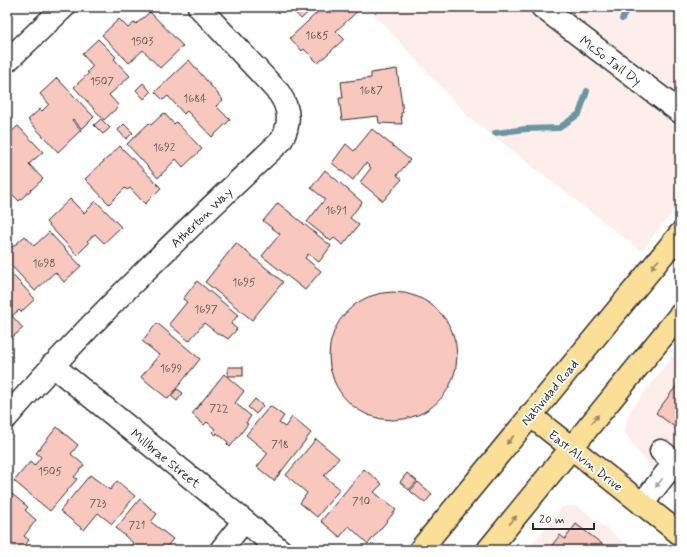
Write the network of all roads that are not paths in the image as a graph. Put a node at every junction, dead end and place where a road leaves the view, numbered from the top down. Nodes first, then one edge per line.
1 (64, 7) edge
2 (199, 7) edge
3 (542, 7) edge
4 (7, 60) edge
5 (680, 112) edge
6 (680, 234) edge
7 (680, 314) edge
8 (52, 365) junction
9 (530, 415) junction
10 (7, 417) edge
11 (572, 448) junction
12 (672, 460) edge
13 (642, 504) junction
14 (244, 521) junction
15 (680, 534) edge
16 (221, 550) edge
17 (280, 550) edge
18 (420, 550) edge
19 (488, 550) edge

1 - 4 street
2 - 8 street, Atherton Way
3 - 5 street, McSo Jail Dy
6 -> 9 main road, Natividad Road
11 -> 7 main road
8 - 10 street, Atherton Way
8 - 14 street, Millbrae Street
9 - 11 main road, East Alvin Drive
9 -> 18 main road, Natividad Road
11 - 13 main road, East Alvin Drive
19 -> 11 main road
12 -> 13 street
13 - 15 main road, East Alvin Drive
14 - 16 street
14 - 17 street, Millbrae Street

